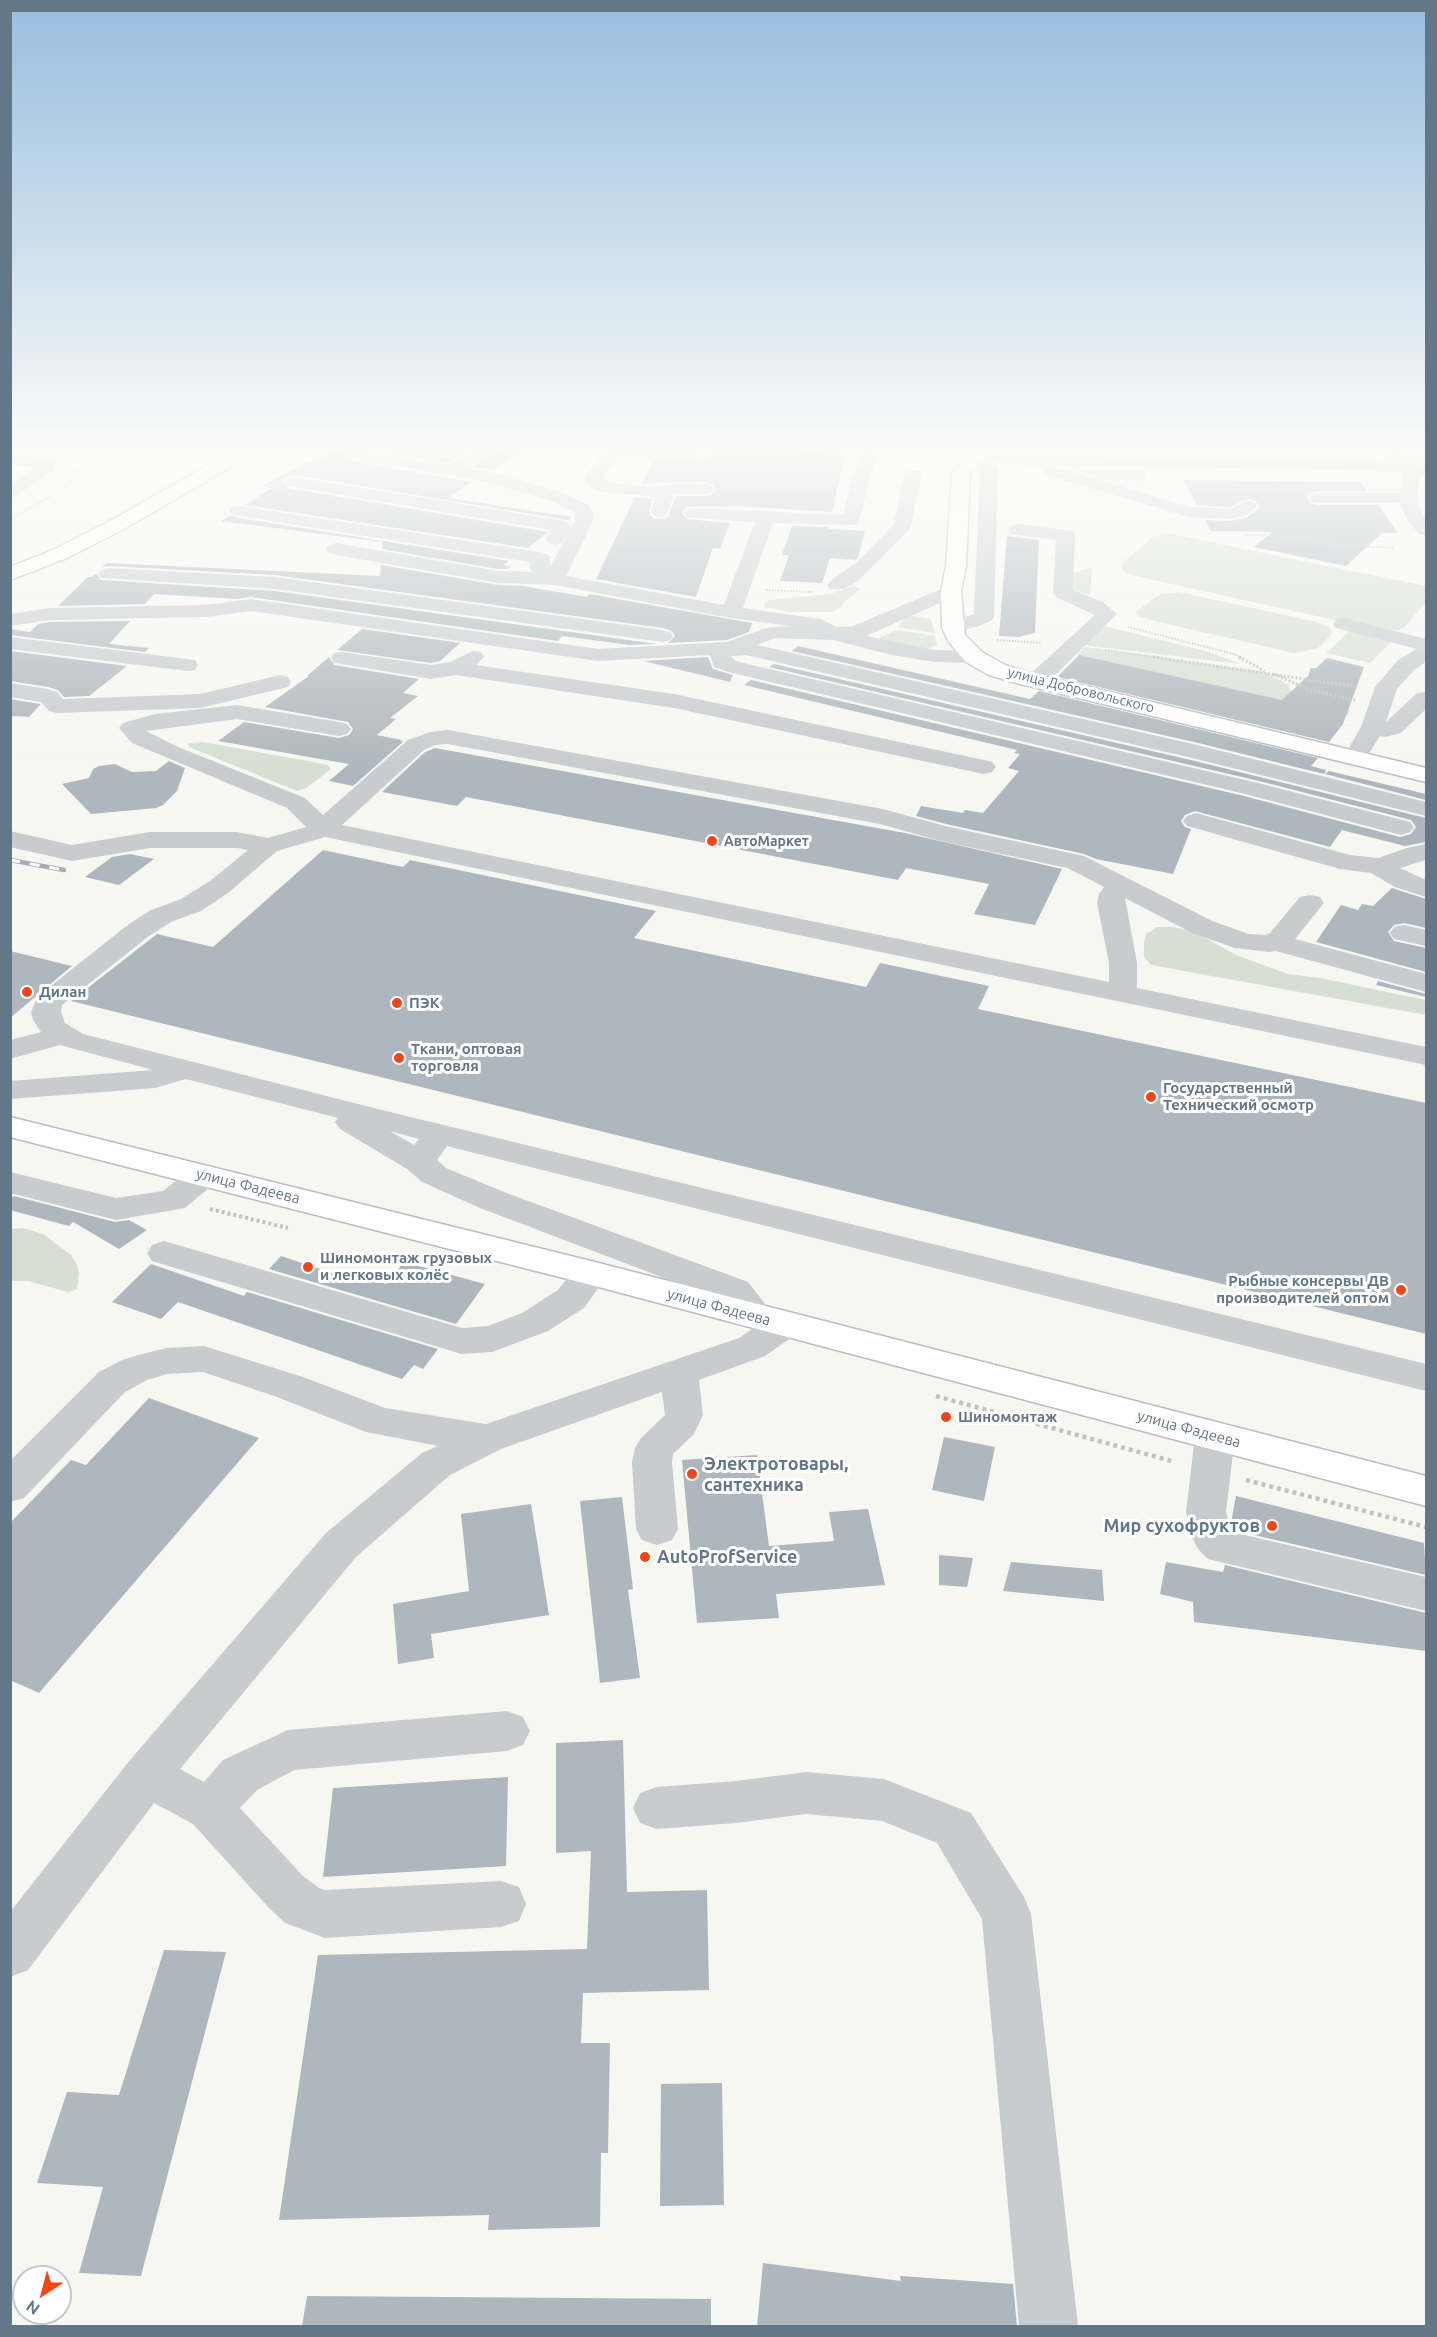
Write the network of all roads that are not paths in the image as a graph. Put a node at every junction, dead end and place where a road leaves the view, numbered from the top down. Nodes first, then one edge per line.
1 (25, 553) edge
2 (62, 553) edge
3 (359, 553) edge
4 (508, 553) edge
5 (544, 553) edge
6 (566, 553) edge
7 (752, 553) edge
8 (876, 553) edge
9 (957, 553) edge
10 (986, 553) edge
11 (1064, 553) edge
12 (540, 558) junction
13 (10, 560) edge
14 (277, 565) dead end
15 (10, 574) edge
16 (108, 574) dead end
17 (556, 579) junction
18 (258, 582) junction
19 (837, 585) road end
20 (951, 591) junction
21 (106, 595) dead end
22 (731, 612) junction
23 (250, 615) junction
24 (10, 620) edge
25 (1343, 624) dead end
26 (952, 627) junction
27 (114, 632) dead end
28 (772, 632) junction
29 (833, 634) junction
30 (10, 643) edge
31 (730, 648) junction
32 (484, 649) junction
33 (598, 655) junction
34 (1425, 656) edge
35 (974, 657) junction
36 (342, 658) dead end
37 (187, 665) dead end
38 (456, 668) junction
39 (1036, 681) junction
40 (279, 682) dead end
41 (10, 690) edge
42 (1425, 698) dead end
43 (1380, 703) junction
44 (57, 705) junction
45 (130, 728) junction
46 (339, 729) dead end
47 (1356, 756) junction
48 (984, 767) dead end
49 (1426, 775) edge
50 (1426, 809) edge
51 (1196, 821) dead end
52 (1401, 827) dead end
53 (324, 829) junction
54 (10, 839) edge
55 (268, 846) junction
56 (1426, 852) edge
57 (1379, 867) junction
58 (1121, 885) junction
59 (1426, 889) edge
60 (1310, 903) dead end
61 (1275, 942) junction
62 (1426, 983) edge
63 (1123, 993) junction
64 (63, 1035) junction
65 (10, 1050) edge
66 (1426, 1056) edge
67 (185, 1069) junction
68 (10, 1090) edge
69 (332, 1107) junction
70 (10, 1126) edge
71 (439, 1134) junction
72 (419, 1162) junction
73 (204, 1175) junction
74 (10, 1182) edge
75 (164, 1253) dead end
76 (591, 1273) junction
77 (765, 1319) junction
78 (679, 1372) junction
79 (1426, 1378) edge
80 (1215, 1436) junction
81 (487, 1439) junction
82 (10, 1487) edge
83 (1426, 1491) edge
84 (657, 1529) dead end
85 (1426, 1594) edge
86 (507, 1731) dead end
87 (147, 1774) junction
88 (657, 1808) dead end
89 (210, 1809) junction
90 (501, 1904) dead end
91 (10, 1953) edge
92 (1049, 2326) edge

1 - 13 main road
2 - 15 main road
3 - 17 street
4 - 12 street
5 - 12 street
6 - 17 street
7 - 22 street
8 - 19 street
9 - 20 main road
10 - 26 street
11 - 39 street
12 - 17 street
14 - 18 street
16 - 18 street
17 - 22 street
18 - 23 street
18 - 28 street
20 - 26 main road
20 - 29 street
21 - 23 street
22 - 29 street
23 - 24 street
23 - 27 street
23 - 32 street
23 - 33 street
25 - 34 street
26 - 35 main road, улица Добровольского
28 - 29 street
28 - 31 street
29 - 35 street
30 - 37 street
31 - 33 street
31 - 50 street
31 - 52 street
32 - 33 street
32 - 38 street
34 - 43 street
35 - 39 main road, улица Добровольского
36 - 38 street
38 - 48 street
39 - 47 main road, улица Добровольского
40 - 44 street
41 - 44 street
42 - 43 street
43 - 47 street
44 - 45 street
45 - 46 street
45 - 53 street
47 - 49 main road, улица Добровольского
51 - 57 street
53 - 55 street
53 - 58 street
53 - 63 street
54 - 55 street
55 - 64 street
56 - 57 street
57 - 59 street
58 - 61 street
58 - 63 street
60 - 61 street
61 - 62 street
63 - 66 street
64 - 65 street
64 - 67 street
67 - 68 street
67 - 69 street
69 - 71 street
69 - 72 street
70 - 73 main road, улица Фадеева
71 - 72 street
71 - 79 street
72 - 77 street
73 - 74 street
73 - 76 main road, улица Фадеева
75 - 76 street
76 - 77 main road, улица Фадеева
77 - 78 street
77 - 80 main road, улица Фадеева
78 - 81 street
78 - 84 street
80 - 83 main road, улица Фадеева
80 - 85 street
81 - 82 street
81 - 87 street
86 - 89 street
87 - 89 street
87 - 91 street
88 - 92 street
89 - 90 street

